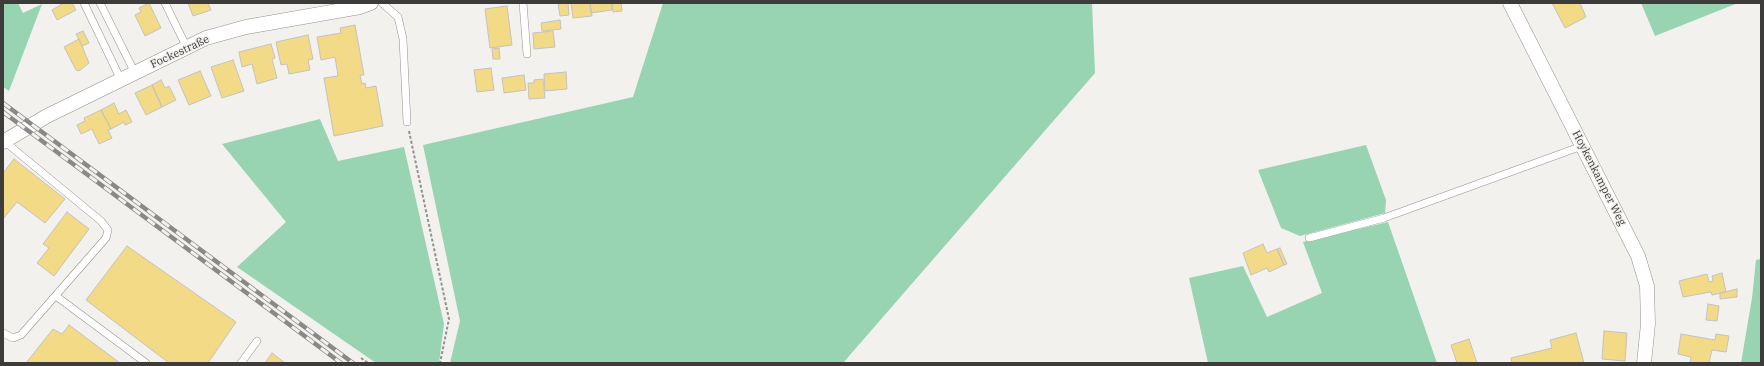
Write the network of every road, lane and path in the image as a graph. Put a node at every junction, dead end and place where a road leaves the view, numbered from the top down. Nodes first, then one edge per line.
1 (84, 3) edge
2 (100, 3) edge
3 (165, 3) edge
4 (371, 3) edge
5 (382, 3) edge
6 (523, 3) edge
7 (1510, 3) edge
8 (187, 48) junction
9 (527, 54) dead end
10 (135, 73) junction
11 (121, 80) junction
12 (407, 122) joint
13 (4, 142) edge
14 (1582, 146) junction
15 (1309, 238) dead end
16 (56, 296) junction
17 (3, 333) edge
18 (257, 341) dead end
19 (361, 358) dead end
20 (146, 363) edge
21 (241, 363) edge
22 (368, 363) edge
23 (440, 363) edge
24 (1644, 363) edge

1 - 11 lane
2 - 10 lane
3 - 8 lane
4 - 8 street, Fockestraße
5 - 12 lane
6 - 9 lane
7 - 14 street, Hoykenkamper Weg
8 - 10 street, Fockestraße
10 - 11 street, Fockestraße
11 - 13 street, Fockestraße
12 - 23 path
13 - 16 lane
14 - 15 lane
14 - 24 street, Hoykenkamper Weg
16 - 17 lane
16 - 20 lane
18 - 21 lane
19 - 22 path

